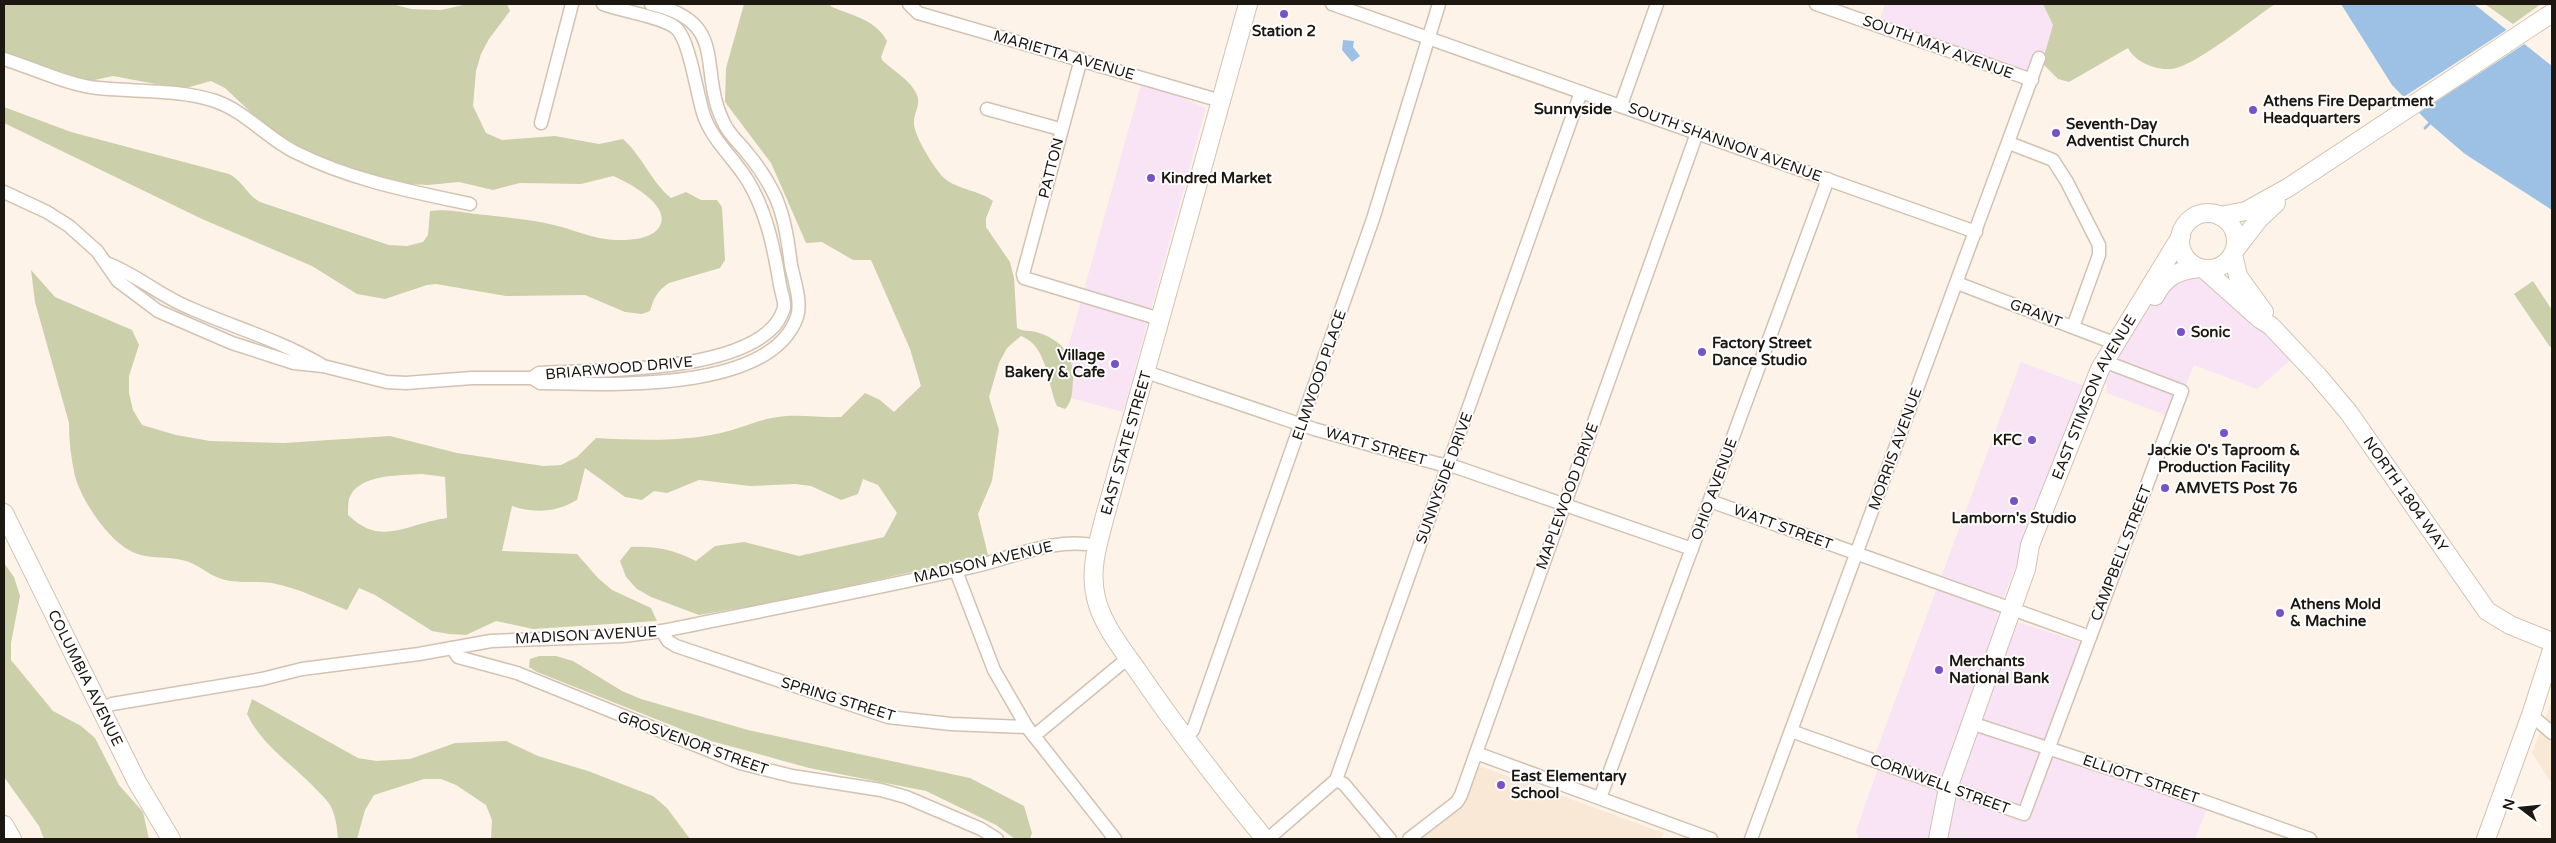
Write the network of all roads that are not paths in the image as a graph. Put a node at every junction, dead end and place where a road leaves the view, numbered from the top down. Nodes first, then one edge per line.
1 (572, 4) edge
2 (602, 4) edge
3 (651, 4) edge
4 (910, 4) edge
5 (1248, 4) edge
6 (1332, 4) edge
7 (1439, 4) edge
8 (1657, 4) edge
9 (1816, 4) edge
10 (2545, 17) edge
11 (1428, 38) junction
12 (2039, 58) dead end
13 (4, 59) edge
14 (1081, 59) junction
15 (2032, 80) junction
16 (1582, 92) junction
17 (1221, 101) junction
18 (1621, 105) junction
19 (987, 109) dead end
20 (541, 123) dead end
21 (1060, 129) junction
22 (1697, 132) junction
23 (2009, 143) junction
24 (1828, 179) junction
25 (2289, 187) junction
26 (4, 192) edge
27 (470, 204) dead end
28 (2220, 216) junction
29 (1976, 232) junction
30 (2180, 236) junction
31 (2234, 252) junction
32 (2202, 268) junction
33 (1957, 283) junction
34 (1160, 319) junction
35 (2073, 326) junction
36 (2271, 326) junction
37 (2114, 342) junction
38 (2114, 365) junction
39 (1146, 372) junction
40 (532, 378) junction
41 (1302, 425) junction
42 (1448, 466) junction
43 (1710, 501) junction
44 (1564, 505) junction
45 (4, 513) edge
46 (1098, 546) junction
47 (1692, 550) junction
48 (1857, 553) junction
49 (2026, 569) junction
50 (956, 570) junction
51 (2011, 608) junction
52 (662, 631) junction
53 (2090, 636) junction
54 (2552, 642) edge
55 (452, 648) junction
56 (2552, 650) edge
57 (1128, 658) junction
58 (101, 709) junction
59 (2532, 715) junction
60 (1971, 723) junction
61 (1791, 731) junction
62 (1030, 732) junction
63 (2552, 733) edge
64 (1186, 740) junction
65 (2049, 748) junction
66 (1476, 753) junction
67 (1336, 780) junction
68 (1948, 788) junction
69 (1600, 798) junction
70 (4, 825) edge
71 (12, 839) edge
72 (171, 839) edge
73 (997, 839) edge
74 (1115, 839) edge
75 (1267, 839) edge
76 (1390, 839) edge
77 (1409, 839) edge
78 (1711, 839) edge
79 (1751, 839) edge
80 (1938, 839) edge
81 (2310, 839) edge
82 (2486, 839) edge

1 - 20 street
2 - 40 street, BRIARWOOD DRIVE
3 - 40 street, BRIARWOOD DRIVE
4 - 14 street, MARIETTA AVENUE
5 - 17 main road, EAST STATE STREET
6 - 11 street, SOUTH SHANNON AVENUE
7 - 11 street, ELMWOOD PLACE
8 - 18 street
9 - 15 street, SOUTH MAY AVENUE
10 - 25 main road
11 - 16 street, SOUTH SHANNON AVENUE
11 - 41 street, ELMWOOD PLACE
12 - 15 street, MORRIS AVENUE
13 - 27 street
14 - 17 street, MARIETTA AVENUE
14 - 21 street, PATTON
15 - 23 street, MORRIS AVENUE
16 - 18 street, SOUTH SHANNON AVENUE
16 - 42 street, SUNNYSIDE DRIVE
17 - 34 main road, EAST STATE STREET
18 - 22 street, SOUTH SHANNON AVENUE
19 - 21 street
21 - 34 street, PATTON
22 - 24 street, SOUTH SHANNON AVENUE
22 - 44 street, MAPLEWOOD DRIVE
23 - 29 street, MORRIS AVENUE
23 - 35 street
24 - 29 street, SOUTH SHANNON AVENUE
24 - 43 street, OHIO AVENUE
25 - 28 main road
25 - 31 main road
26 - 40 street, BRIARWOOD DRIVE
28 - 30 main road
28 - 31 main road
29 - 33 street, MORRIS AVENUE
30 - 32 main road
30 - 37 main road, EAST STIMSON AVENUE
31 - 32 main road
31 - 36 main road, NORTH 1804 WAY
32 - 36 main road, NORTH 1804 WAY
32 - 38 main road, EAST STIMSON AVENUE
33 - 35 street, GRANT
33 - 48 street, MORRIS AVENUE
34 - 39 main road, EAST STATE STREET
35 - 37 street, GRANT
36 - 54 main road, NORTH 1804 WAY
37 - 49 main road, EAST STIMSON AVENUE
38 - 49 main road, EAST STIMSON AVENUE
38 - 53 street, CAMPBELL STREET
39 - 41 street, WATT STREET
39 - 46 main road, EAST STATE STREET
41 - 42 street, WATT STREET
41 - 64 street, ELMWOOD PLACE
42 - 44 street, WATT STREET
42 - 67 street, SUNNYSIDE DRIVE
43 - 47 street, OHIO AVENUE
43 - 48 street, WATT STREET
44 - 47 street, WATT STREET
44 - 66 street, MAPLEWOOD DRIVE
45 - 58 main road, COLUMBIA AVENUE
46 - 50 street, MADISON AVENUE
46 - 57 main road, EAST STATE STREET
47 - 69 street, OHIO AVENUE
48 - 51 street, CAMPBELL STREET
48 - 61 street, MORRIS AVENUE
49 - 51 main road, EAST STIMSON AVENUE
50 - 52 street, MADISON AVENUE
50 - 62 street
51 - 53 street, CAMPBELL STREET
51 - 60 main road, EAST STIMSON AVENUE
52 - 55 street, MADISON AVENUE
52 - 62 street, SPRING STREET
53 - 65 street, CORNWELL STREET
55 - 58 street, MADISON AVENUE
55 - 73 street, GROSVENOR STREET
56 - 59 main road
57 - 62 street
57 - 64 main road, EAST STATE STREET
58 - 72 main road, COLUMBIA AVENUE
59 - 63 street
59 - 82 main road
60 - 65 street, ELLIOTT STREET
60 - 68 main road, EAST STIMSON AVENUE
61 - 68 street, CORNWELL STREET
61 - 79 street, MORRIS AVENUE
62 - 74 street
64 - 75 main road, EAST STATE STREET
65 - 68 street, CORNWELL STREET
65 - 81 street, ELLIOTT STREET
66 - 69 street
66 - 77 street, MAPLEWOOD DRIVE
67 - 75 street, SUNNYSIDE DRIVE
67 - 76 street
68 - 80 main road, EAST STIMSON AVENUE
69 - 78 street
70 - 71 main road

